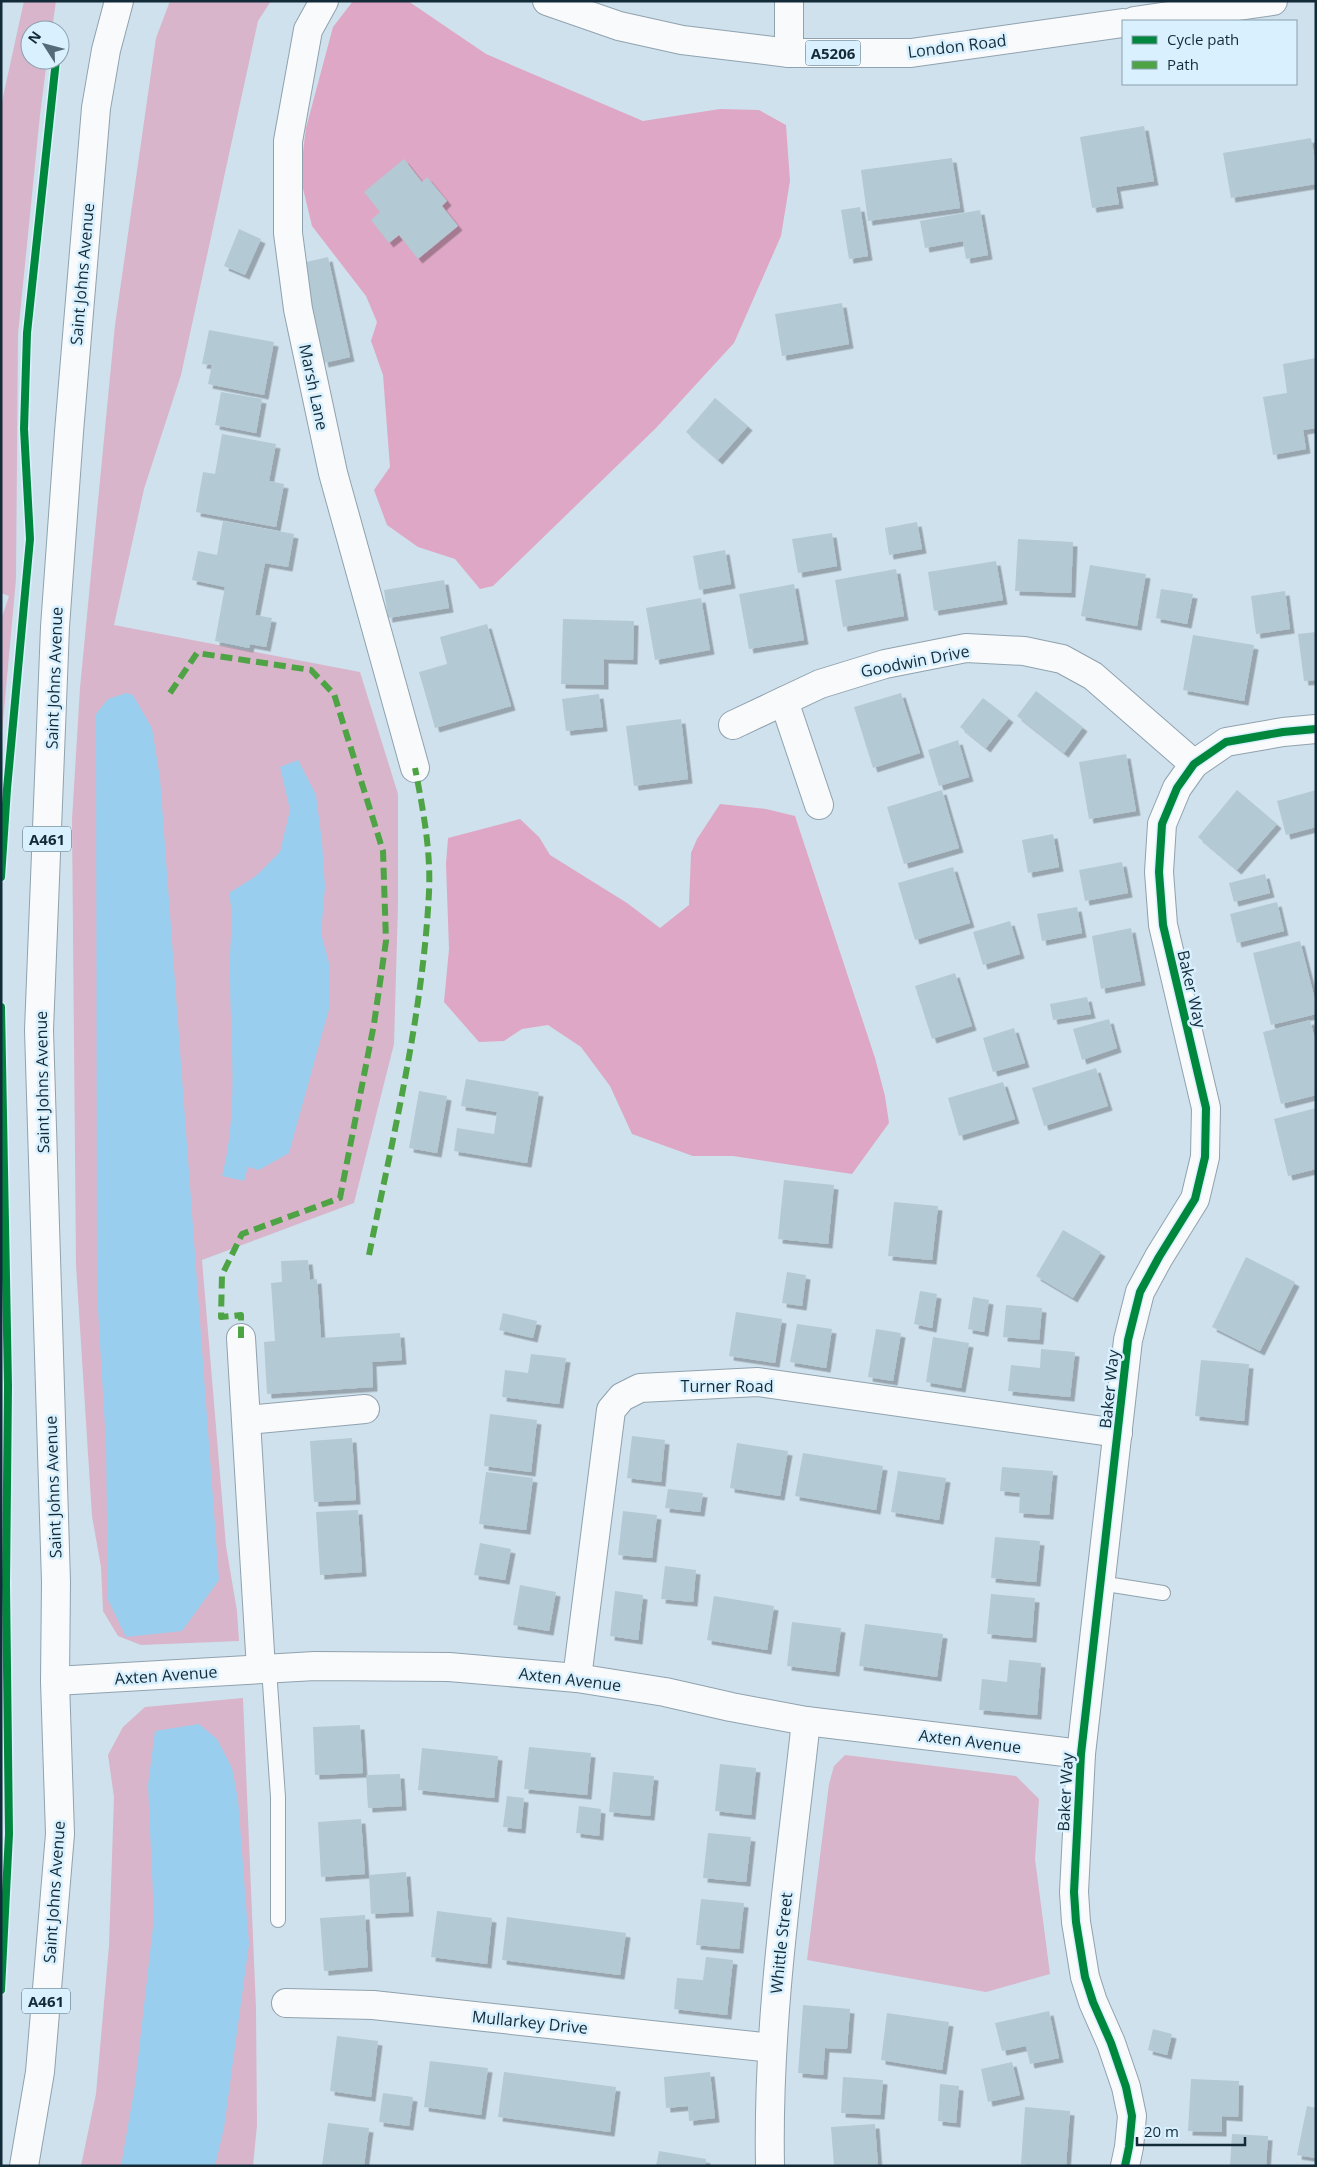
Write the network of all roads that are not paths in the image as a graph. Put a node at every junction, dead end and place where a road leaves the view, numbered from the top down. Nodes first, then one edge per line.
1 (120, 1) edge
2 (324, 1) edge
3 (547, 1) edge
4 (789, 1) edge
5 (1273, 1) edge
6 (1141, 20) edge
7 (1122, 23) edge
8 (789, 53) junction
9 (784, 701) junction
10 (734, 725) dead end
11 (1316, 729) edge
12 (1194, 764) junction
13 (416, 768) dead end
14 (819, 805) dead end
15 (242, 1338) dead end
16 (365, 1409) dead end
17 (247, 1420) junction
18 (1118, 1433) junction
19 (1100, 1584) junction
20 (1163, 1593) dead end
21 (265, 1669) junction
22 (577, 1678) junction
23 (55, 1681) junction
24 (806, 1721) junction
25 (1081, 1754) junction
26 (278, 1920) dead end
27 (286, 2004) dead end
28 (772, 2048) junction
29 (24, 2166) edge
30 (770, 2166) edge
31 (1124, 2166) edge

1 - 23 main road, Saint Johns Avenue / A461
2 - 13 main road, Marsh Lane
3 - 8 main road, London Road / A5206
4 - 8 main road
5 - 6 main road
7 - 8 main road, London Road / A5206
9 - 10 main road, Goodwin Drive
9 - 12 main road, Goodwin Drive
9 - 14 main road
11 - 12 main road, Baker Way
12 - 18 main road, Baker Way
15 - 17 main road
16 - 17 main road
17 - 21 main road
18 - 19 main road, Baker Way
18 - 22 main road, Turner Road
19 - 20 lane
19 - 25 main road, Baker Way
21 - 22 main road, Axten Avenue
21 - 23 main road, Axten Avenue
21 - 26 lane
22 - 24 main road, Axten Avenue
23 - 29 main road, Saint Johns Avenue / A461
24 - 25 main road, Axten Avenue
24 - 28 main road, Whittle Street
25 - 31 main road, Baker Way
27 - 28 main road, Mullarkey Drive
28 - 30 main road, Whittle Street

